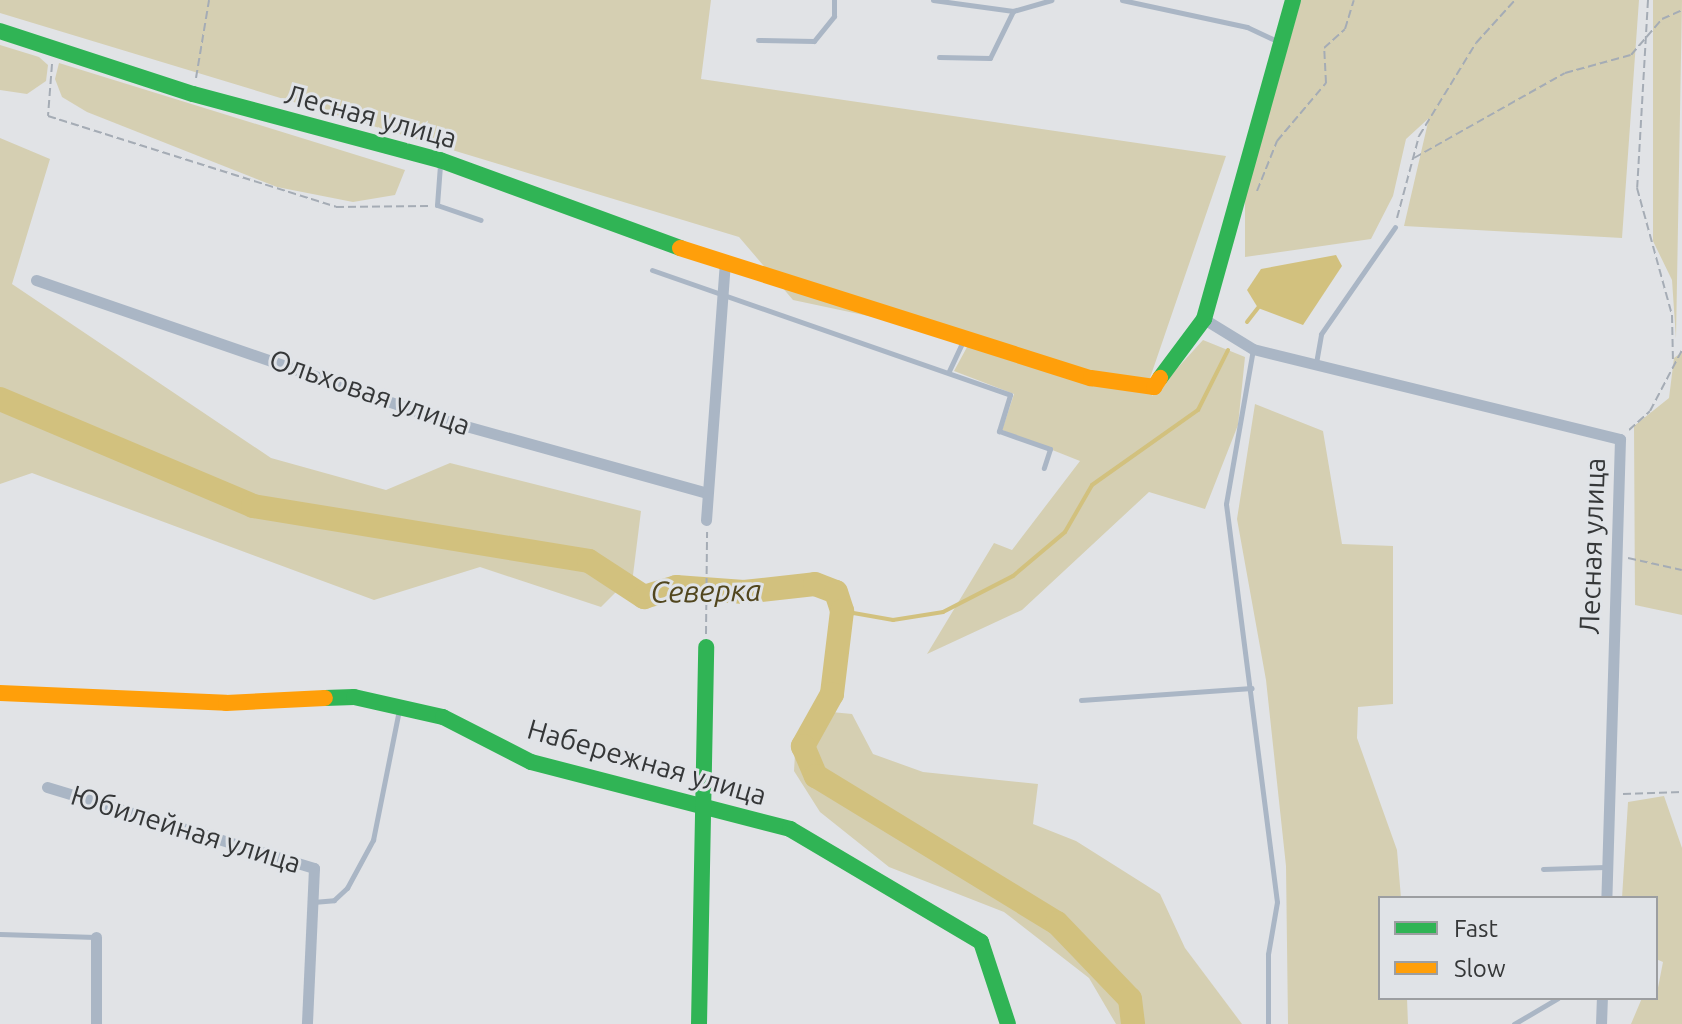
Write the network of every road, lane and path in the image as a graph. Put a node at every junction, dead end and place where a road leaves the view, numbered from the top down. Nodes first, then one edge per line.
1 (209, 0) edge
2 (834, 0) edge
3 (933, 0) edge
4 (1051, 0) edge
5 (1122, 0) edge
6 (1293, 0) edge
7 (1354, 0) edge
8 (1515, 0) edge
9 (1648, 0) edge
10 (1682, 10) edge
11 (1013, 11) junction
12 (0, 31) edge
13 (1645, 39) junction
14 (758, 40) dead end
15 (1281, 43) junction
16 (53, 51) junction
17 (939, 57) dead end
18 (193, 94) junction
19 (1414, 158) junction
20 (440, 160) junction
21 (1255, 196) dead end
22 (437, 205) junction
23 (481, 220) dead end
24 (1395, 227) joint
25 (725, 264) junction
26 (652, 270) dead end
27 (36, 280) dead end
28 (718, 292) junction
29 (1204, 319) junction
30 (965, 337) junction
31 (1253, 349) junction
32 (1682, 350) edge
33 (1673, 363) junction
34 (1315, 364) junction
35 (949, 371) junction
36 (1620, 439) junction
37 (1044, 468) dead end
38 (707, 493) junction
39 (706, 520) joint
40 (1619, 556) junction
41 (1682, 570) edge
42 (706, 647) joint
43 (1252, 688) junction
44 (0, 693) edge
45 (1081, 700) dead end
46 (400, 707) junction
47 (47, 787) dead end
48 (1682, 792) edge
49 (1610, 796) junction
50 (702, 802) junction
51 (1607, 867) junction
52 (1543, 869) dead end
53 (1606, 896) edge
54 (312, 902) junction
55 (0, 934) edge
56 (96, 937) joint
57 (1555, 1000) edge
58 (1602, 1000) edge
59 (96, 1024) edge
60 (307, 1024) edge
61 (699, 1024) edge
62 (1008, 1024) edge
63 (1268, 1024) edge
64 (1514, 1024) edge
65 (1601, 1024) edge

1 - 18 path
2 - 14 lane
3 - 11 lane
4 - 11 lane
5 - 15 lane
6 - 15 street
7 - 21 path
8 - 19 path
9 - 13 path
10 - 13 path
11 - 17 lane
12 - 16 street, Лесная улица
13 - 19 path
13 - 33 path
15 - 29 street
16 - 18 street, Лесная улица
16 - 22 path
18 - 20 street, Лесная улица
19 - 24 path
20 - 22 lane
20 - 25 street, Лесная улица
22 - 23 lane
24 - 34 lane
25 - 28 street
25 - 30 street, Лесная улица
26 - 28 lane
27 - 38 street, Ольховая улица
28 - 35 lane
28 - 38 street
29 - 30 street, Лесная улица
29 - 31 street, Лесная улица
30 - 35 lane
31 - 34 street, Лесная улица
31 - 43 lane
32 - 33 path
33 - 36 path
34 - 36 street, Лесная улица
35 - 37 lane
36 - 40 street, Лесная улица
38 - 39 street
39 - 42 path
40 - 41 path
40 - 49 street, Лесная улица
42 - 50 street
43 - 45 lane
43 - 63 lane
44 - 46 street, Набережная улица
46 - 50 street, Набережная улица
46 - 54 lane
47 - 54 street, Юбилейная улица
48 - 49 path
49 - 51 street, Лесная улица
50 - 61 street
50 - 62 street, Набережная улица
51 - 52 lane
51 - 53 street, Лесная улица
54 - 60 street, Юбилейная улица
55 - 56 lane
56 - 59 street
57 - 64 lane
58 - 65 street

